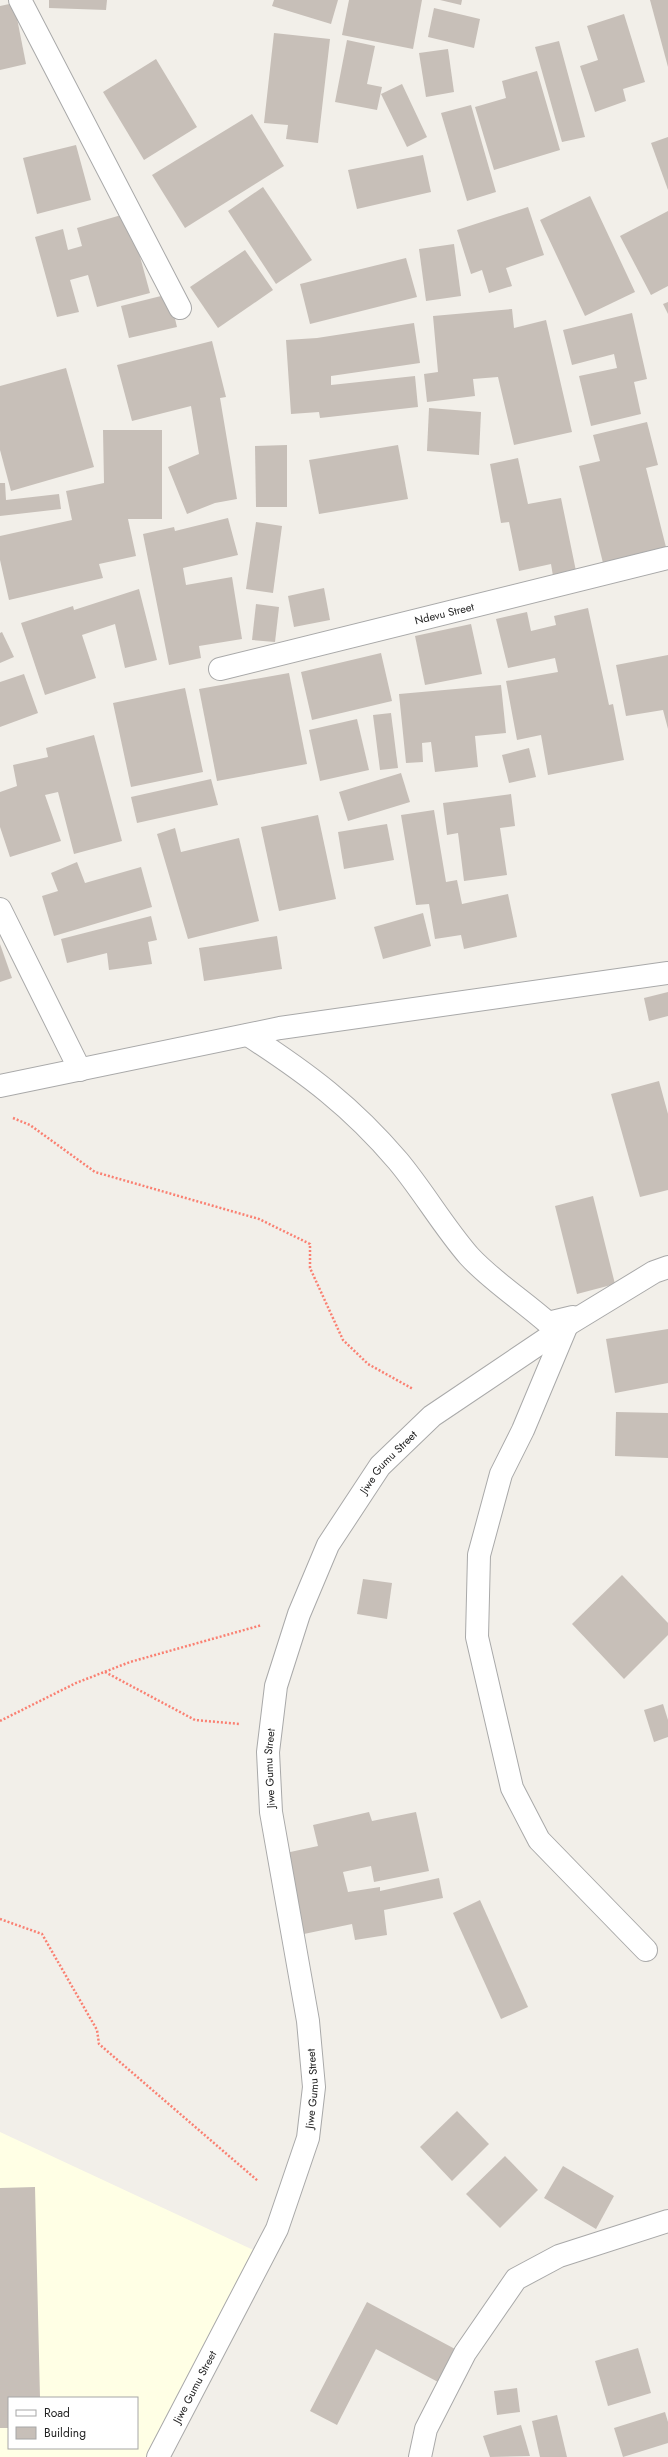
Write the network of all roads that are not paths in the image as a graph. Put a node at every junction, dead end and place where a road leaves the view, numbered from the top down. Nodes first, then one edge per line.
1 (20, 0) edge
2 (180, 308) dead end
3 (668, 558) edge
4 (220, 669) dead end
5 (0, 909) edge
6 (668, 973) edge
7 (248, 1035) junction
8 (80, 1070) junction
9 (0, 1086) edge
10 (668, 1267) edge
11 (575, 1319) junction
12 (646, 1950) dead end
13 (668, 2221) edge
14 (158, 2457) edge
15 (420, 2457) edge

1 - 2 street
3 - 4 street, Ndevu Street
5 - 8 street
6 - 7 street
7 - 8 street
7 - 11 street
8 - 9 street
10 - 11 street, Jiwe Gumu Street
11 - 12 street
11 - 14 street, Jiwe Gumu Street
13 - 15 street

